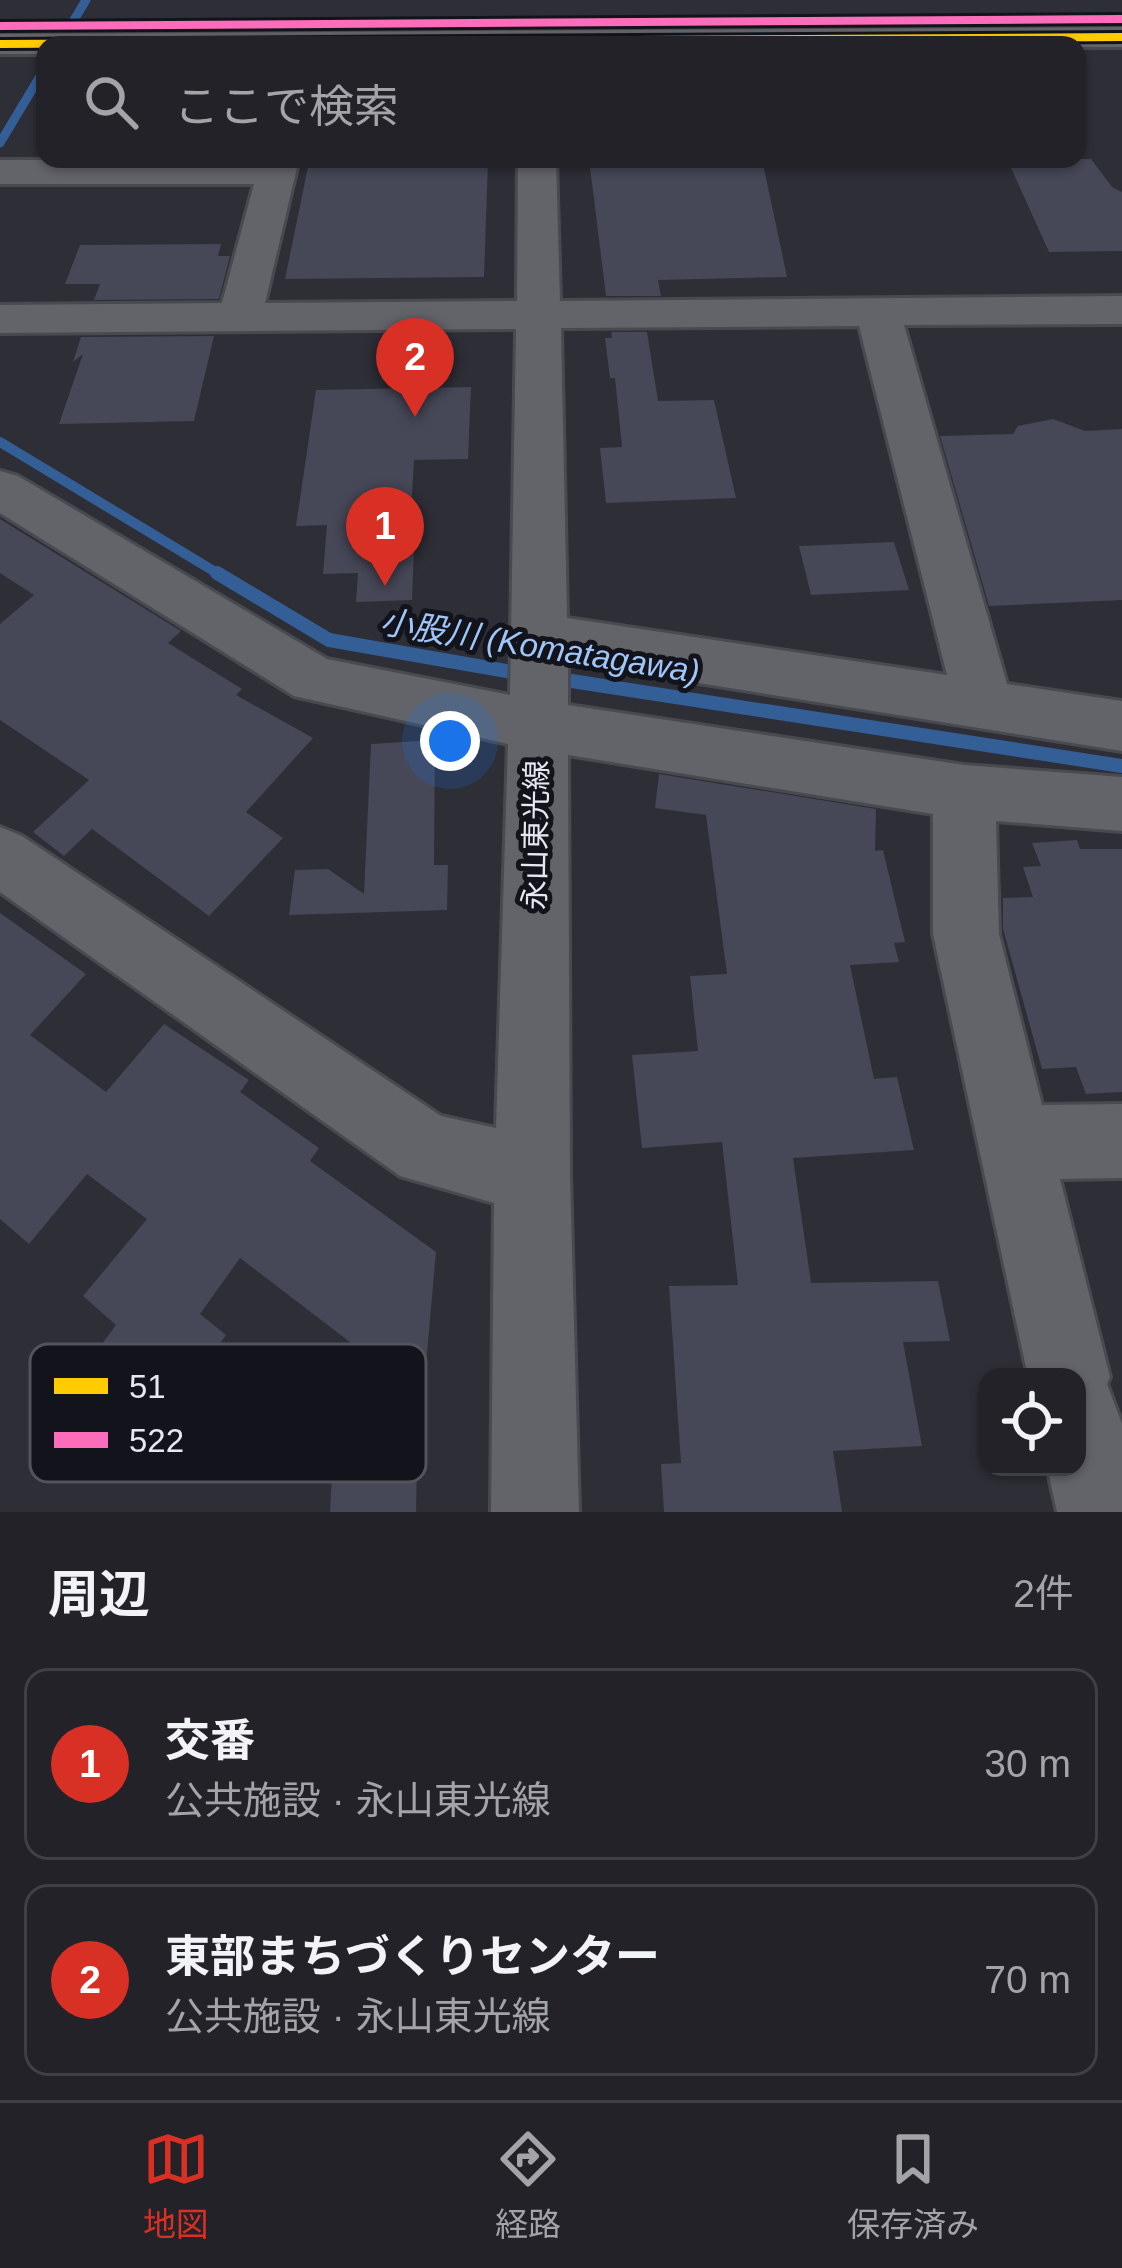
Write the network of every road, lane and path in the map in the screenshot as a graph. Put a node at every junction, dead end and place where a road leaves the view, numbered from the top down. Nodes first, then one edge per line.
1 (373, 0) edge
2 (537, 0) edge
3 (1031, 0) edge
4 (330, 36) edge
5 (537, 36) edge
6 (1051, 36) edge
7 (1086, 40) edge
8 (1120, 41) edge
9 (0, 44) edge
10 (36, 44) edge
11 (161, 168) edge
12 (278, 168) edge
13 (537, 168) edge
14 (4, 172) edge
15 (1122, 310) edge
16 (878, 313) junction
17 (537, 314) junction
18 (240, 317) junction
19 (0, 319) edge
20 (0, 489) edge
21 (538, 682) junction
22 (985, 705) junction
23 (1122, 726) edge
24 (964, 792) junction
25 (1122, 804) edge
26 (2, 860) edge
27 (1122, 1141) edge
28 (1011, 1142) junction
29 (532, 1174) junction
30 (1067, 1368) edge
31 (1086, 1450) edge
32 (535, 1512) edge
33 (1101, 1512) edge

1 - 4 street
2 - 5 street
3 - 6 street
7 - 8 street
9 - 10 street
11 - 14 street
12 - 18 street
13 - 17 street, 永山東光線
15 - 16 street
16 - 17 street
16 - 22 street
17 - 18 street
17 - 21 street, 永山東光線
18 - 19 street
20 - 21 street
21 - 22 street
21 - 24 street
21 - 29 street, 永山東光線
22 - 23 street
24 - 25 street
24 - 28 street
26 - 29 street
27 - 28 street
28 - 30 street
29 - 32 street, 永山東光線
31 - 33 street

